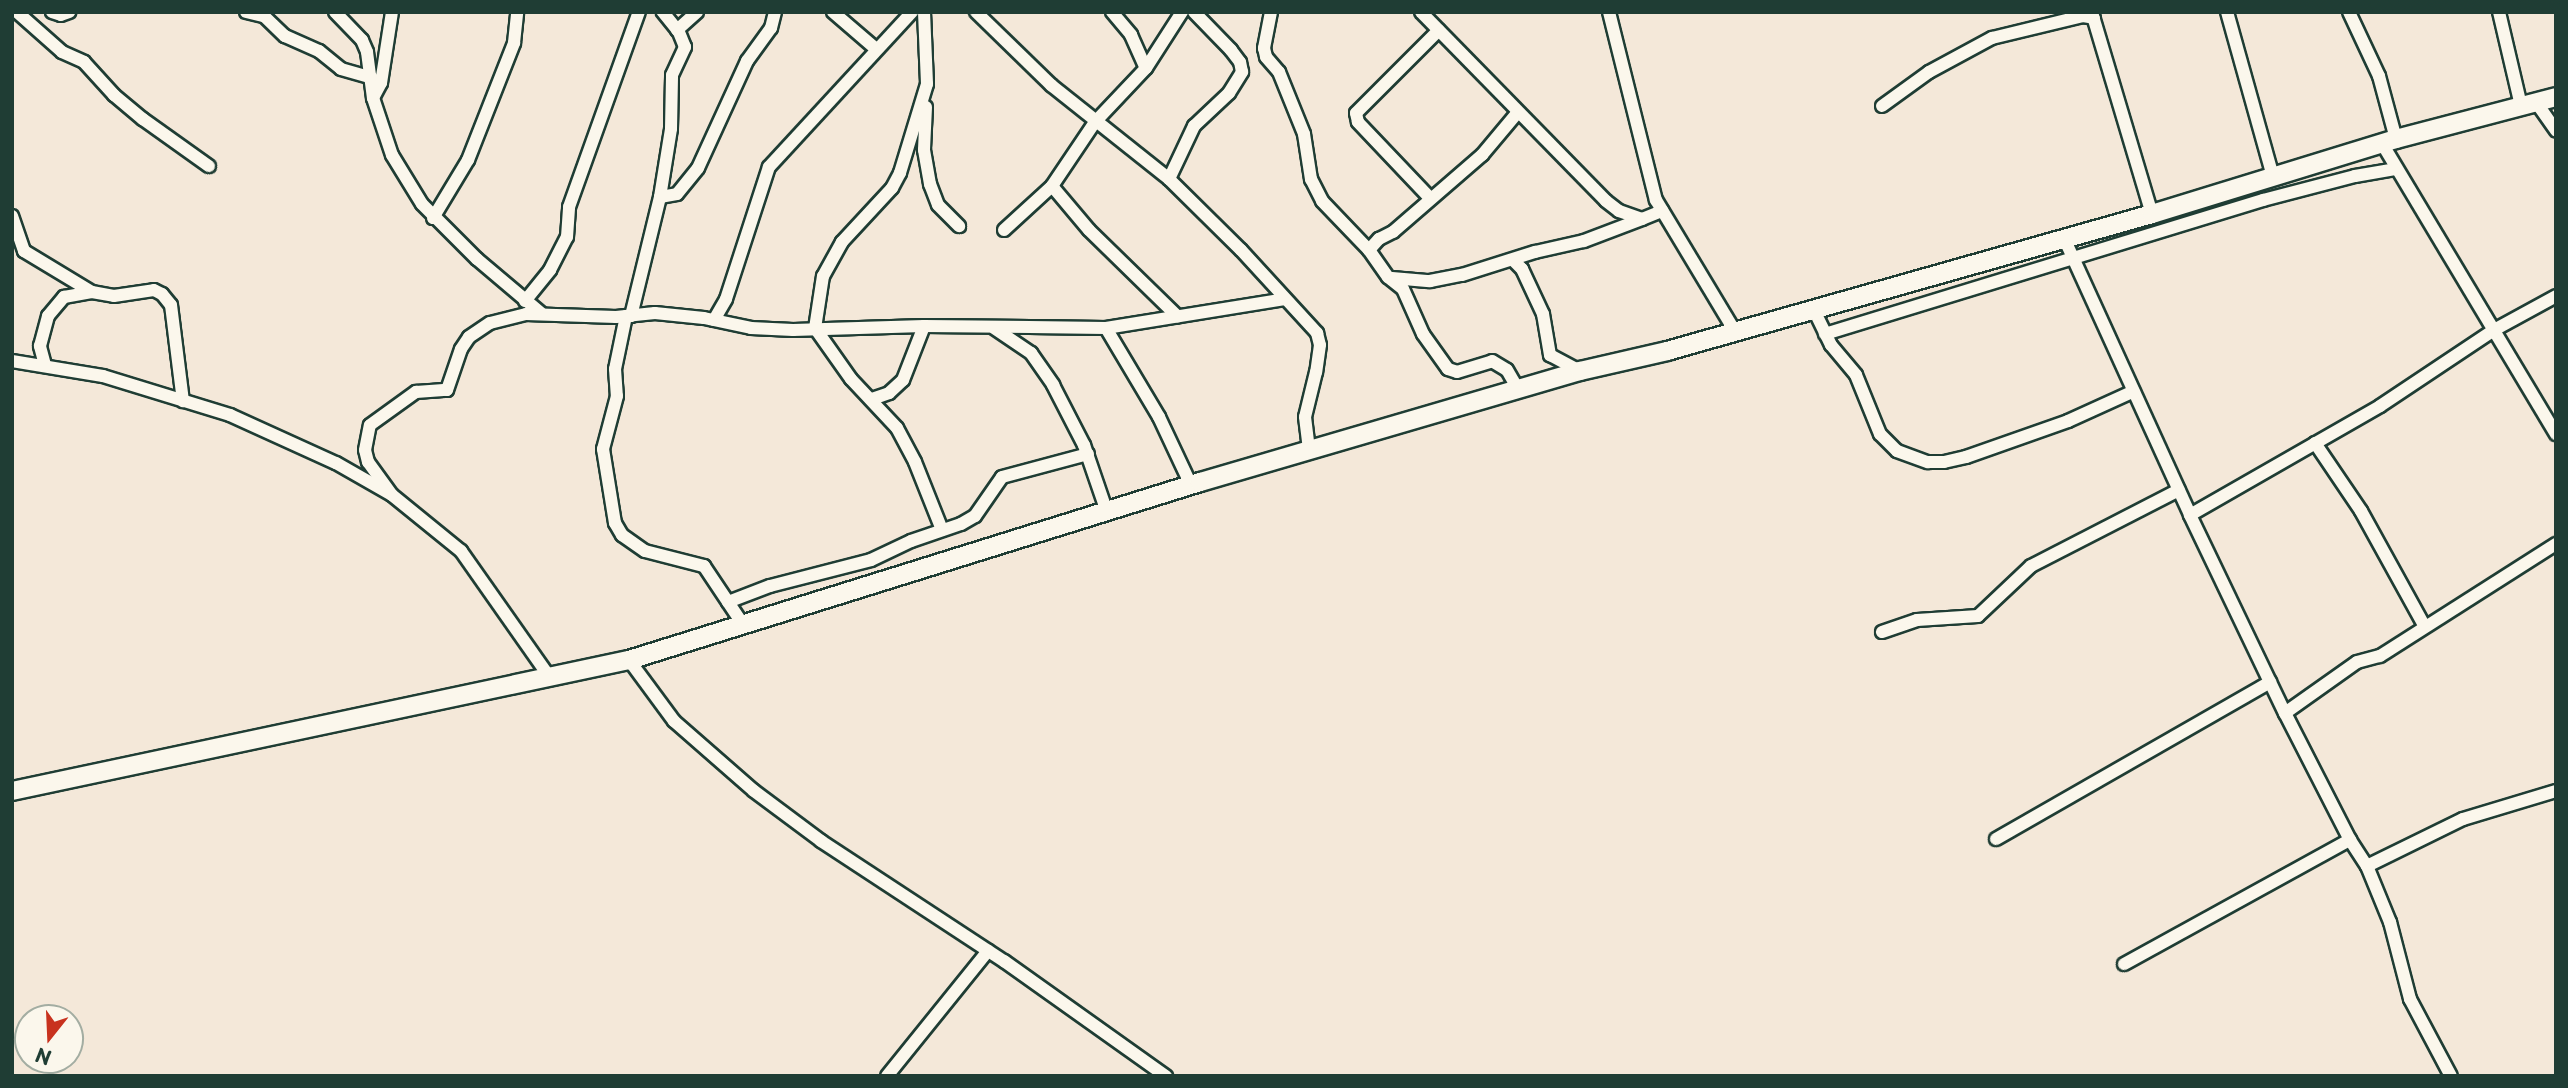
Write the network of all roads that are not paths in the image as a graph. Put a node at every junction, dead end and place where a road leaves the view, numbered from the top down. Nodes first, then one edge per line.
1 (17, 12) edge
2 (52, 12) edge
3 (69, 12) edge
4 (246, 12) edge
5 (335, 12) edge
6 (393, 12) edge
7 (517, 12) edge
8 (639, 12) edge
9 (663, 12) edge
10 (697, 12) edge
11 (775, 12) edge
12 (834, 12) edge
13 (912, 12) edge
14 (924, 12) edge
15 (976, 12) edge
16 (1112, 12) edge
17 (1182, 12) edge
18 (1195, 12) edge
19 (1271, 12) edge
20 (1422, 12) edge
21 (1609, 12) edge
22 (2227, 12) edge
23 (2349, 12) edge
24 (2499, 12) edge
25 (2093, 15) edge
26 (677, 30) junction
27 (1439, 30) junction
28 (876, 49) junction
29 (1146, 68) junction
30 (372, 78) junction
31 (927, 84) junction
32 (2556, 97) edge
33 (373, 98) junction
34 (2528, 104) junction
35 (1882, 106) dead end
36 (1518, 112) junction
37 (1095, 122) junction
38 (2556, 131) edge
39 (2390, 142) junction
40 (209, 166) dead end
41 (2396, 169) junction
42 (2273, 177) junction
43 (1169, 179) junction
44 (1052, 186) junction
45 (660, 197) junction
46 (1430, 198) junction
47 (1661, 211) junction
48 (2152, 214) junction
49 (12, 216) edge
50 (433, 218) junction
51 (1642, 219) junction
52 (958, 226) dead end
53 (1004, 230) dead end
54 (2064, 237) junction
55 (1369, 250) junction
56 (1513, 260) junction
57 (2074, 260) junction
58 (1388, 277) junction
59 (92, 292) junction
60 (2556, 296) edge
61 (726, 299) junction
62 (1286, 299) junction
63 (525, 301) junction
64 (1813, 308) junction
65 (542, 315) junction
66 (629, 316) junction
67 (1178, 317) junction
68 (714, 320) junction
69 (744, 326) junction
70 (924, 326) junction
71 (815, 328) junction
72 (994, 328) junction
73 (1106, 328) junction
74 (1734, 330) junction
75 (2494, 330) junction
76 (1825, 334) junction
77 (12, 361) edge
78 (45, 365) junction
79 (1580, 371) junction
80 (1519, 391) junction
81 (2134, 391) junction
82 (872, 399) junction
83 (183, 401) junction
84 (2556, 433) edge
85 (2315, 443) junction
86 (1309, 451) junction
87 (1088, 454) junction
88 (1191, 485) junction
89 (2179, 490) junction
90 (392, 495) junction
91 (1108, 512) junction
92 (2190, 515) junction
93 (942, 530) junction
94 (2556, 544) edge
95 (728, 602) junction
96 (744, 626) junction
97 (2425, 627) junction
98 (1882, 632) dead end
99 (629, 660) junction
100 (548, 675) junction
101 (2270, 682) junction
102 (2285, 713) junction
103 (2556, 790) edge
104 (12, 791) edge
105 (1996, 839) dead end
106 (2350, 840) junction
107 (2367, 866) junction
108 (988, 951) junction
109 (2124, 964) dead end
110 (887, 1076) edge
111 (1166, 1076) edge
112 (2451, 1076) edge

1 - 40 street
2 - 3 street
4 - 30 street
5 - 30 street
6 - 33 street
7 - 50 street
8 - 63 street
9 - 26 street
10 - 26 street
11 - 45 street
12 - 28 street
13 - 28 street
14 - 31 street
15 - 37 street
16 - 29 street
17 - 29 street
18 - 43 street
19 - 55 street
20 - 27 street
21 - 47 street
22 - 42 street
23 - 39 street
24 - 34 street
25 - 35 street
25 - 48 street
26 - 45 street
27 - 36 street
27 - 46 street
28 - 61 street
29 - 37 street
30 - 33 street
31 - 52 street
31 - 71 street
32 - 34 street
33 - 50 street
34 - 38 street
34 - 39 street
36 - 46 street
36 - 51 street
37 - 43 street
37 - 44 street
39 - 41 street
39 - 42 street
41 - 57 street
41 - 75 street
42 - 48 street
43 - 62 street
44 - 53 street
44 - 67 street
45 - 66 street
46 - 55 street
47 - 51 street
47 - 74 street
48 - 54 street
49 - 59 street
50 - 63 street
51 - 56 street
54 - 57 street
54 - 64 street
55 - 58 street
56 - 58 street
56 - 79 street
57 - 76 street
57 - 81 street
58 - 80 street
59 - 78 street
59 - 83 street
60 - 75 street
61 - 68 street
61 - 69 street
62 - 67 street
62 - 86 street
63 - 65 street
64 - 74 street
64 - 76 street
65 - 66 street
65 - 90 street
66 - 68 street
66 - 95 street
67 - 73 street
68 - 69 street
69 - 71 street
70 - 71 street
70 - 72 street
70 - 82 street
71 - 82 street
72 - 73 street
72 - 87 street
73 - 88 street
74 - 79 street
75 - 84 street
75 - 85 street
76 - 81 street
77 - 78 street
78 - 83 street
79 - 80 street
80 - 86 street
81 - 89 street
82 - 93 street
83 - 90 street
85 - 92 street
85 - 97 street
86 - 88 street
87 - 91 street
87 - 93 street
88 - 91 street
89 - 92 street
89 - 98 street
90 - 100 street
91 - 96 street
92 - 101 street
93 - 95 street
94 - 97 street
95 - 96 street
96 - 99 street
97 - 102 street
99 - 100 street
99 - 108 street
100 - 104 street
101 - 102 street
101 - 105 street
102 - 106 street
103 - 107 street
106 - 107 street
106 - 109 street
107 - 112 street
108 - 110 street
108 - 111 street

